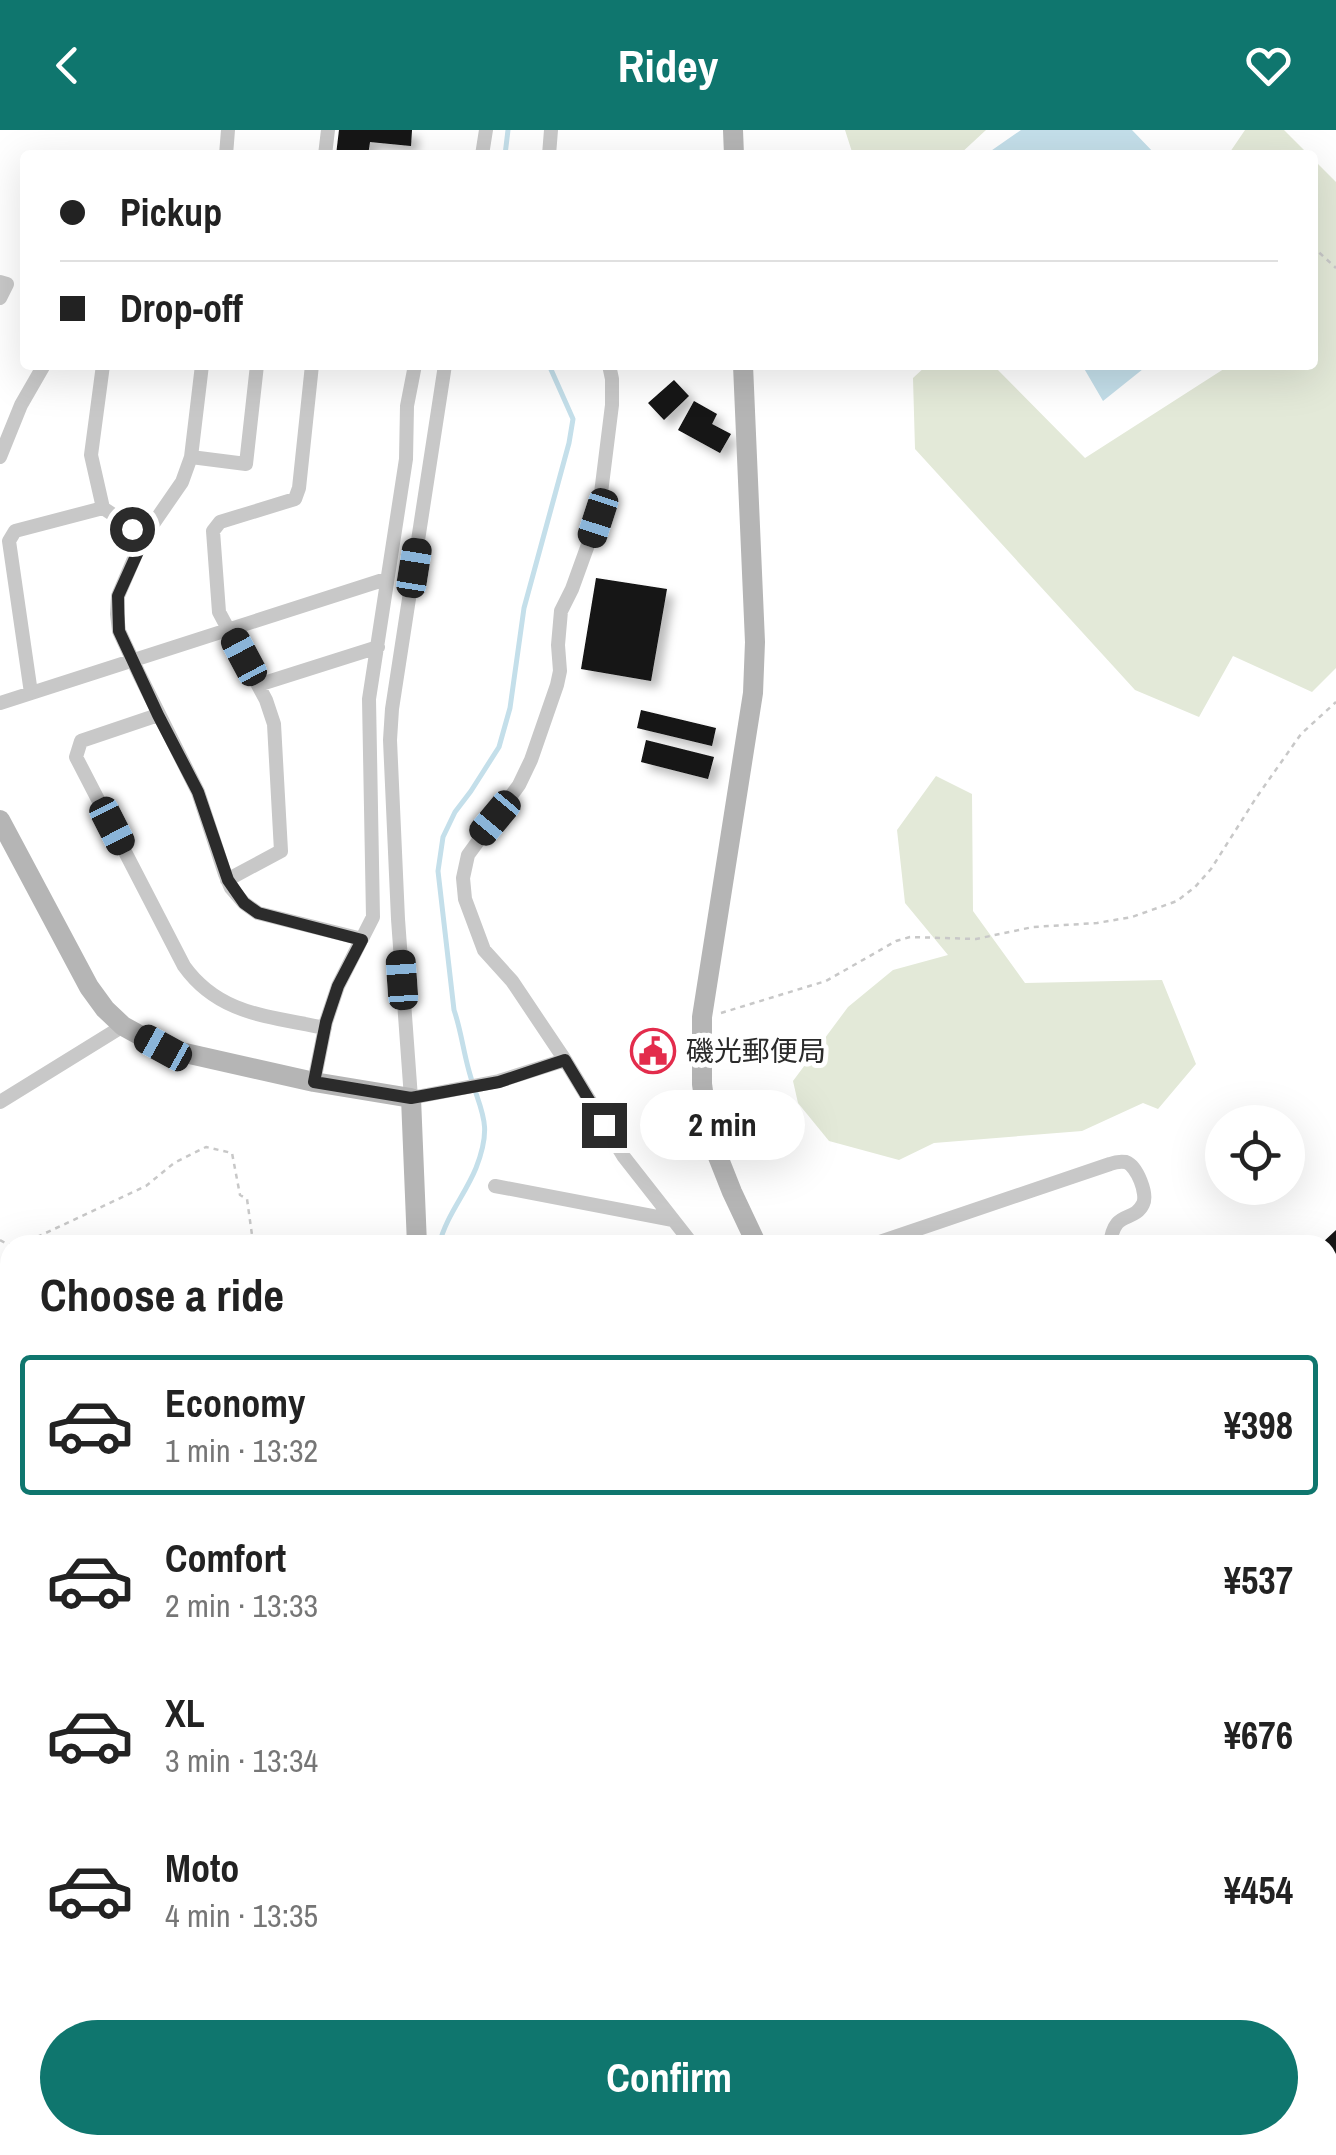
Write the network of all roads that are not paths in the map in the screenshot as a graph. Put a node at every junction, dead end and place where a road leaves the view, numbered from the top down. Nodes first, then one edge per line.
1 (0, 282) edge
2 (0, 298) edge
3 (41, 370) edge
4 (102, 370) edge
5 (201, 370) edge
6 (256, 370) edge
7 (311, 370) edge
8 (414, 370) edge
9 (444, 370) edge
10 (610, 370) edge
11 (744, 370) edge
12 (0, 458) edge
13 (191, 458) junction
14 (103, 508) junction
15 (145, 536) junction
16 (386, 579) junction
17 (229, 630) junction
18 (378, 647) junction
19 (132, 660) junction
20 (258, 684) junction
21 (30, 693) junction
22 (0, 703) edge
23 (158, 715) junction
24 (0, 820) edge
25 (228, 880) junction
26 (362, 940) junction
27 (122, 1026) junction
28 (325, 1028) junction
29 (565, 1060) junction
30 (314, 1082) junction
31 (411, 1098) junction
32 (0, 1102) edge
33 (495, 1186) dead end
34 (673, 1220) junction
35 (417, 1235) edge
36 (685, 1235) edge
37 (751, 1235) edge
38 (901, 1235) edge
39 (1112, 1235) edge

1 - 2 street
3 - 12 street
4 - 14 street
5 - 13 street
6 - 13 street
7 - 17 street
8 - 16 street
9 - 31 street
10 - 29 street
11 - 37 street
13 - 15 street
14 - 15 street
14 - 21 street
15 - 19 street
16 - 17 street
16 - 18 street
17 - 19 street
17 - 20 street
18 - 20 street
18 - 26 street
19 - 21 street
19 - 23 street
20 - 25 street
21 - 22 street
23 - 25 street
23 - 28 street
24 - 27 street
25 - 26 street
26 - 28 street
27 - 30 street
27 - 32 street
28 - 30 street
29 - 31 street
29 - 34 street
30 - 31 street
31 - 35 street
33 - 34 street
34 - 36 street
38 - 39 street

